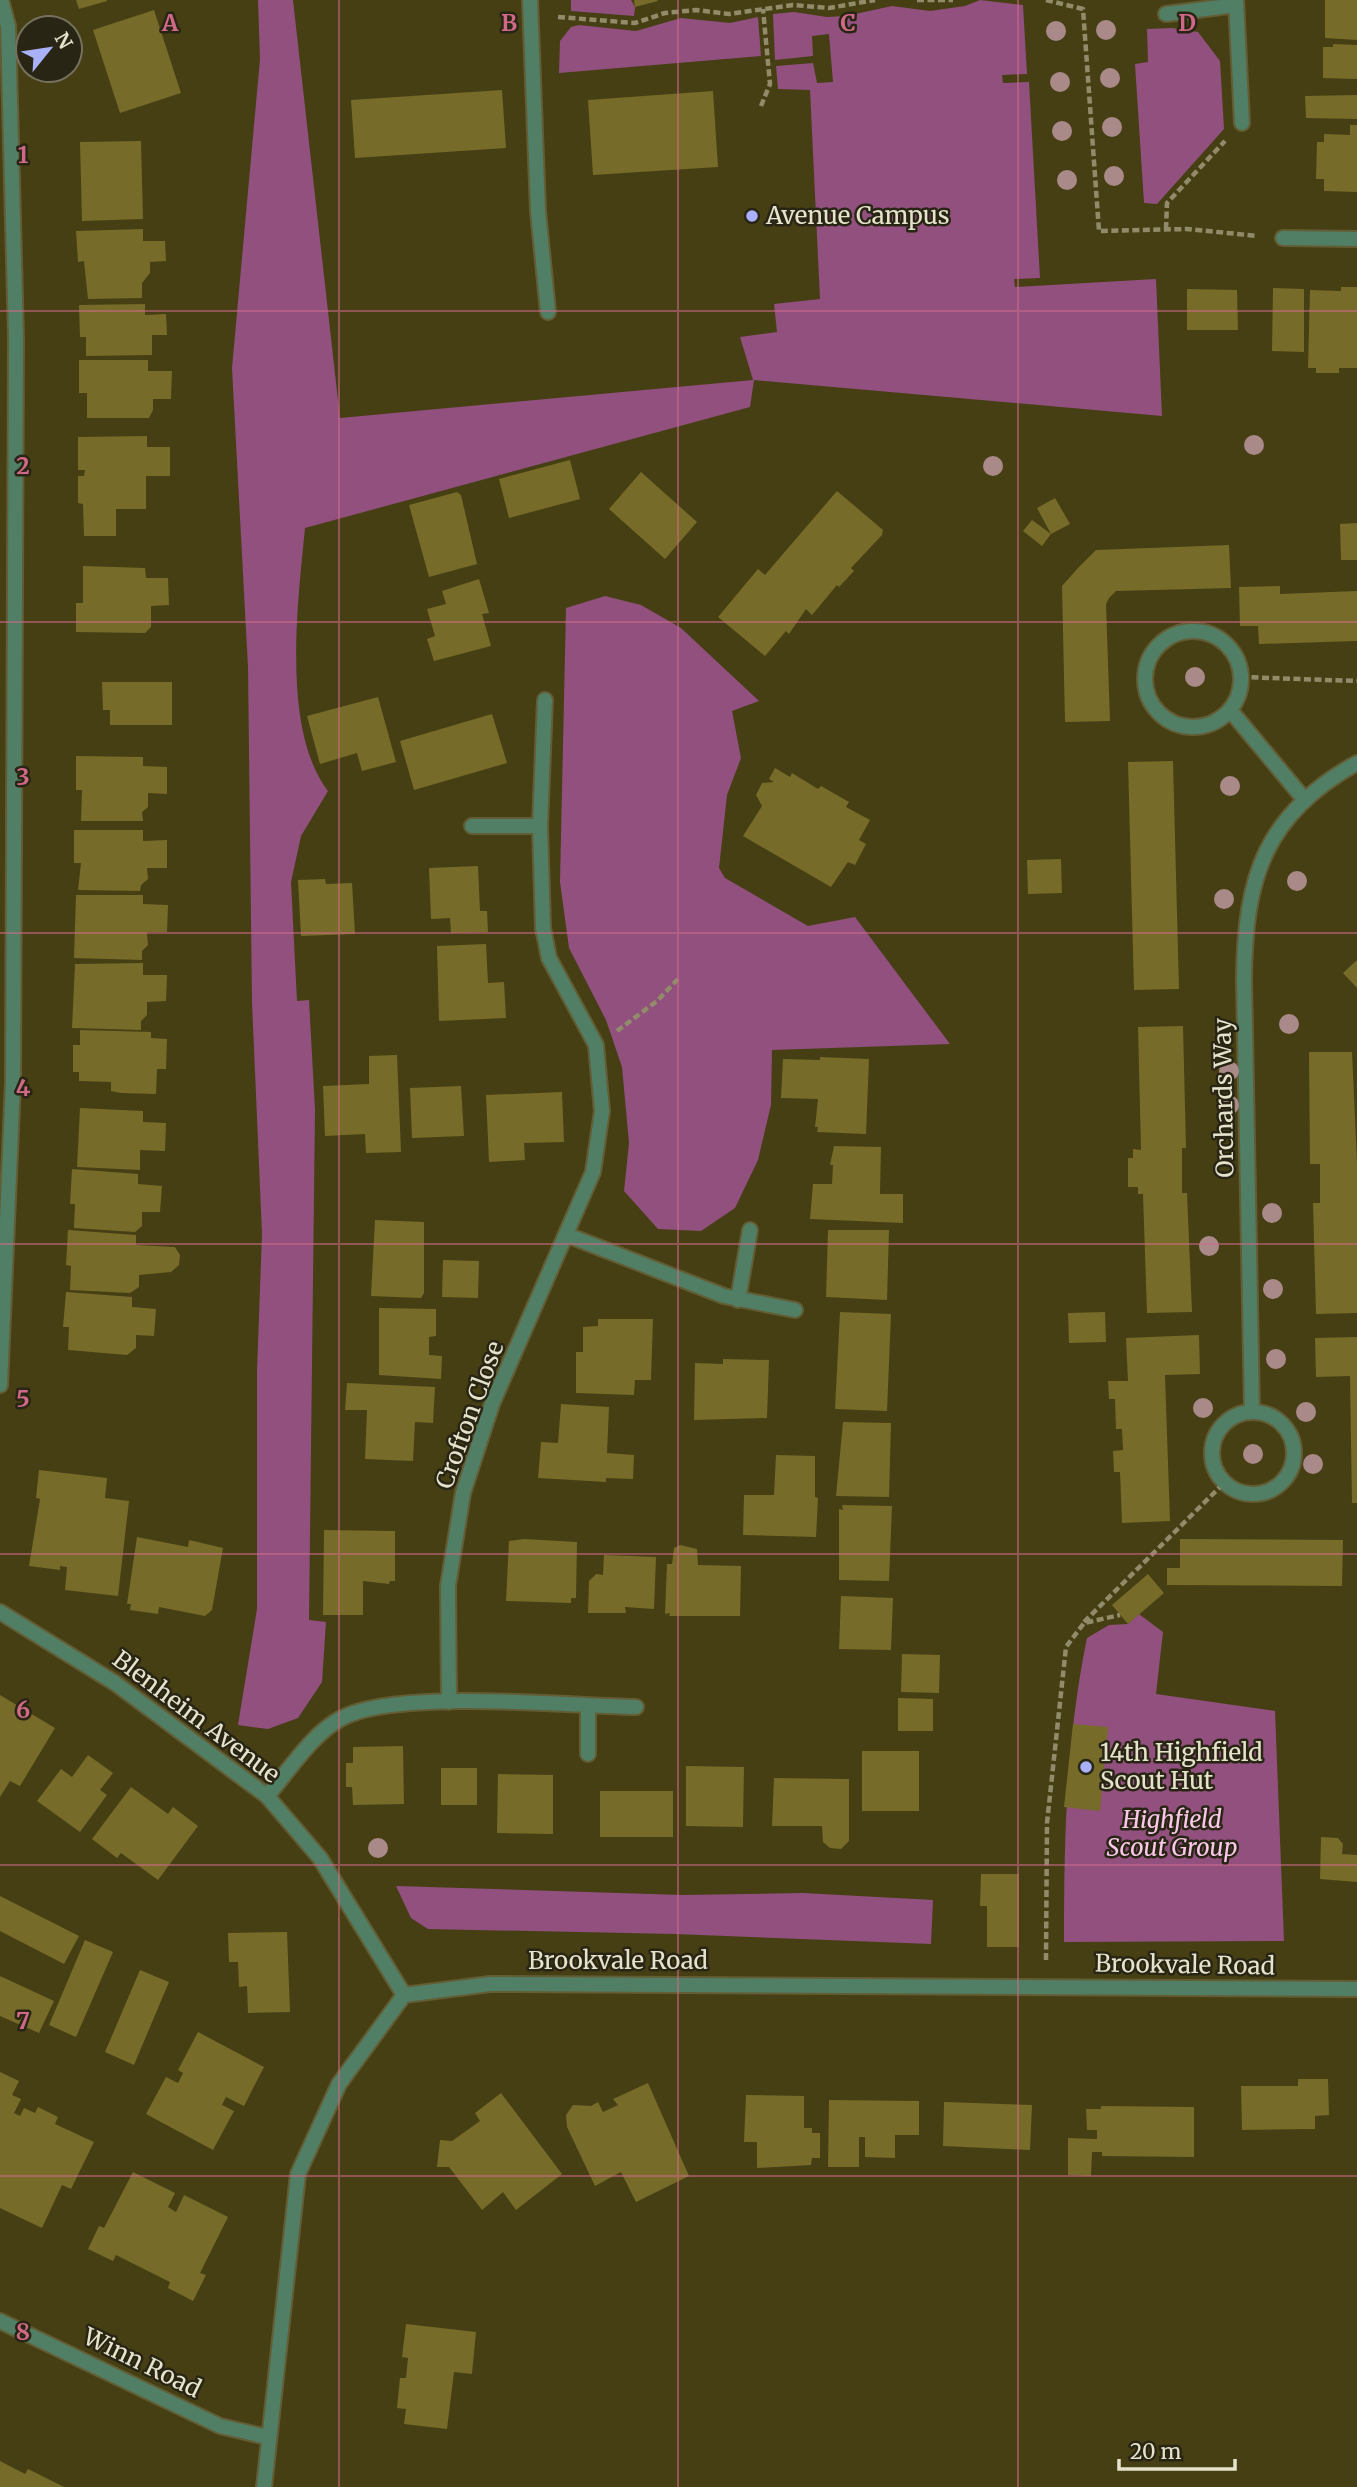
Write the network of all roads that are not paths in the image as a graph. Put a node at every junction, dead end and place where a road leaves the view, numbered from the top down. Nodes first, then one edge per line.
1 (1, 0) edge
2 (530, 0) edge
3 (1236, 3) edge
4 (1166, 14) dead end
5 (1242, 123) road end
6 (1283, 238) road end
7 (1357, 239) edge
8 (548, 312) dead end
9 (545, 700) dead end
10 (1230, 710) junction
11 (1357, 763) edge
12 (1304, 799) junction
13 (472, 826) dead end
14 (540, 826) junction
15 (7, 1079) edge
16 (750, 1230) dead end
17 (567, 1235) junction
18 (738, 1300) junction
19 (795, 1310) dead end
20 (0, 1385) edge
21 (1252, 1412) junction
22 (0, 1612) edge
23 (449, 1702) junction
24 (588, 1706) junction
25 (636, 1707) dead end
26 (588, 1754) dead end
27 (267, 1796) junction
28 (1357, 1989) edge
29 (404, 1994) junction
30 (0, 2321) edge
31 (267, 2437) junction
32 (264, 2487) edge

1 - 15 street
2 - 8 street
3 - 4 street
3 - 5 street
6 - 7 street
9 - 14 street, Crofton Close
10 - 10 street
10 - 12 street
11 - 12 street, Orchards Way
12 - 21 street, Orchards Way
13 - 14 street
14 - 17 street, Crofton Close
15 - 20 street
16 - 18 street
17 - 18 street
17 - 23 street, Crofton Close
18 - 19 street
21 - 21 street
22 - 27 street, Blenheim Avenue
23 - 24 street
23 - 27 street
24 - 25 street
24 - 26 street
27 - 29 street, Blenheim Avenue
28 - 29 street, Brookvale Road
29 - 31 street
30 - 31 street, Winn Road
31 - 32 street

